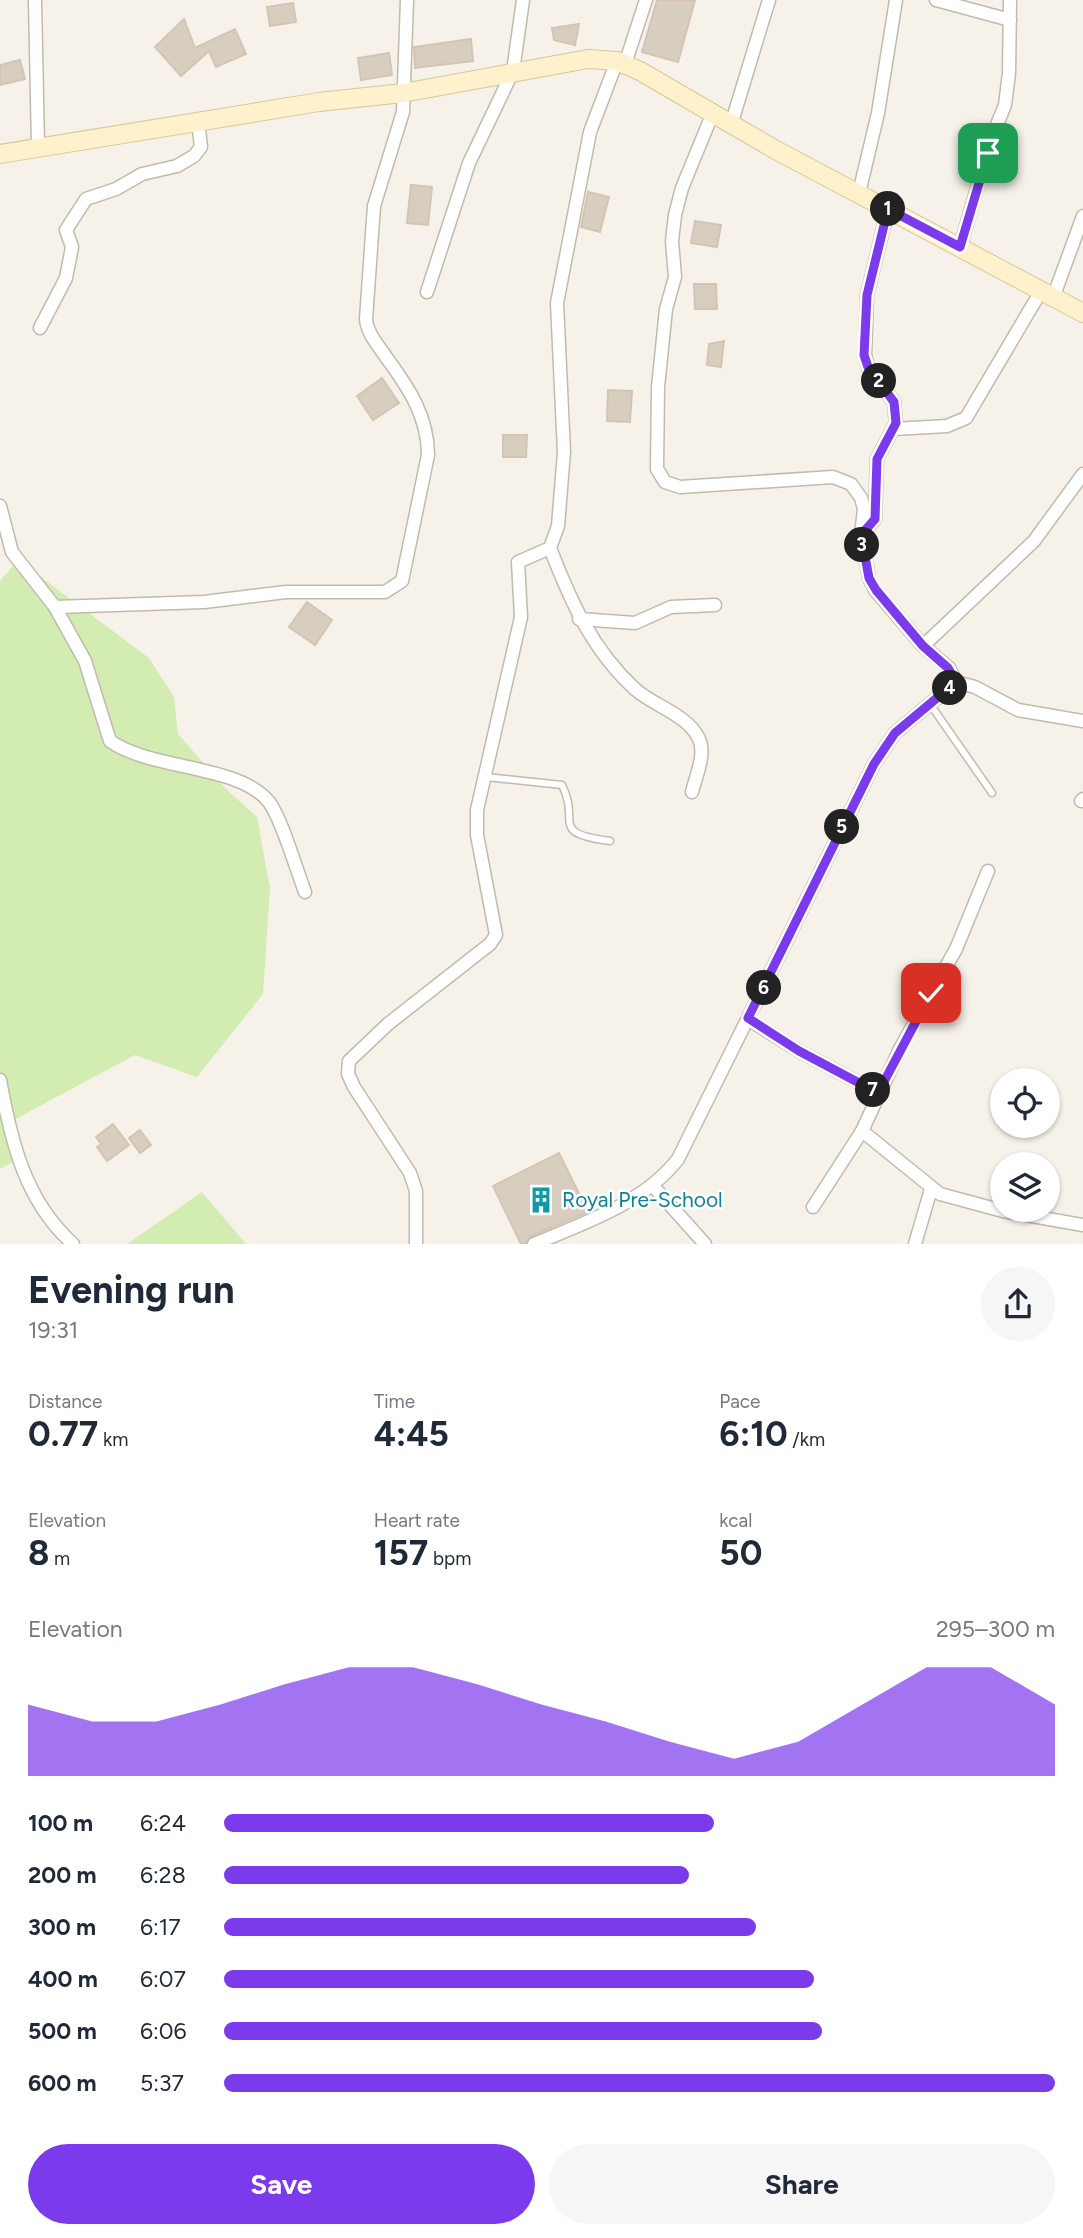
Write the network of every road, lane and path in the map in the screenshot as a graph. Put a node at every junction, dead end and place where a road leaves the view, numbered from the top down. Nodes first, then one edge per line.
1 (36, 0) edge
2 (407, 0) edge
3 (523, 0) edge
4 (646, 0) edge
5 (769, 0) edge
6 (896, 0) edge
7 (936, 0) edge
8 (1010, 0) edge
9 (1010, 20) junction
10 (621, 62) junction
11 (513, 71) junction
12 (403, 93) junction
13 (712, 115) junction
14 (198, 121) junction
15 (732, 125) junction
16 (38, 146) junction
17 (0, 154) edge
18 (859, 193) junction
19 (888, 209) junction
20 (1083, 216) edge
21 (960, 247) junction
22 (427, 292) dead end
23 (1047, 295) junction
24 (1083, 313) edge
25 (40, 328) dead end
26 (894, 429) junction
27 (1083, 474) edge
28 (0, 506) edge
29 (861, 535) junction
30 (550, 548) junction
31 (715, 605) dead end
32 (55, 607) junction
33 (579, 619) junction
34 (923, 646) junction
35 (956, 682) junction
36 (929, 703) junction
37 (1083, 721) edge
38 (484, 777) junction
39 (692, 792) dead end
40 (992, 793) dead end
41 (610, 841) dead end
42 (988, 871) dead end
43 (304, 892) dead end
44 (748, 1018) junction
45 (0, 1080) edge
46 (878, 1093) junction
47 (862, 1131) junction
48 (926, 1185) junction
49 (653, 1186) junction
50 (813, 1207) dead end
51 (1083, 1225) edge
52 (73, 1244) edge
53 (416, 1244) edge
54 (534, 1244) edge
55 (705, 1244) edge
56 (915, 1244) edge

1 - 16 street
2 - 12 street
3 - 11 street
4 - 10 street
5 - 15 street
6 - 18 street
7 - 9 street
8 - 9 street
9 - 21 street
10 - 11 street
10 - 13 street
10 - 30 street
11 - 12 street
11 - 22 street
12 - 14 street
12 - 32 street
13 - 15 street
13 - 29 street
14 - 16 street
14 - 25 street
15 - 18 street
16 - 17 street
18 - 19 street
19 - 21 street
19 - 26 street
20 - 23 street
21 - 23 street
23 - 24 street
23 - 26 street
26 - 29 street
27 - 34 street
28 - 32 street
29 - 34 street
30 - 33 street
30 - 38 street
31 - 33 street
32 - 43 street
33 - 39 street
34 - 35 street
35 - 36 street
35 - 37 street
36 - 40 lane
36 - 44 street
38 - 41 lane
38 - 53 street
42 - 46 street
44 - 46 street
44 - 49 street
45 - 52 street
46 - 47 street
47 - 48 street
47 - 50 street
48 - 51 street
48 - 56 street
49 - 54 street
49 - 55 street

